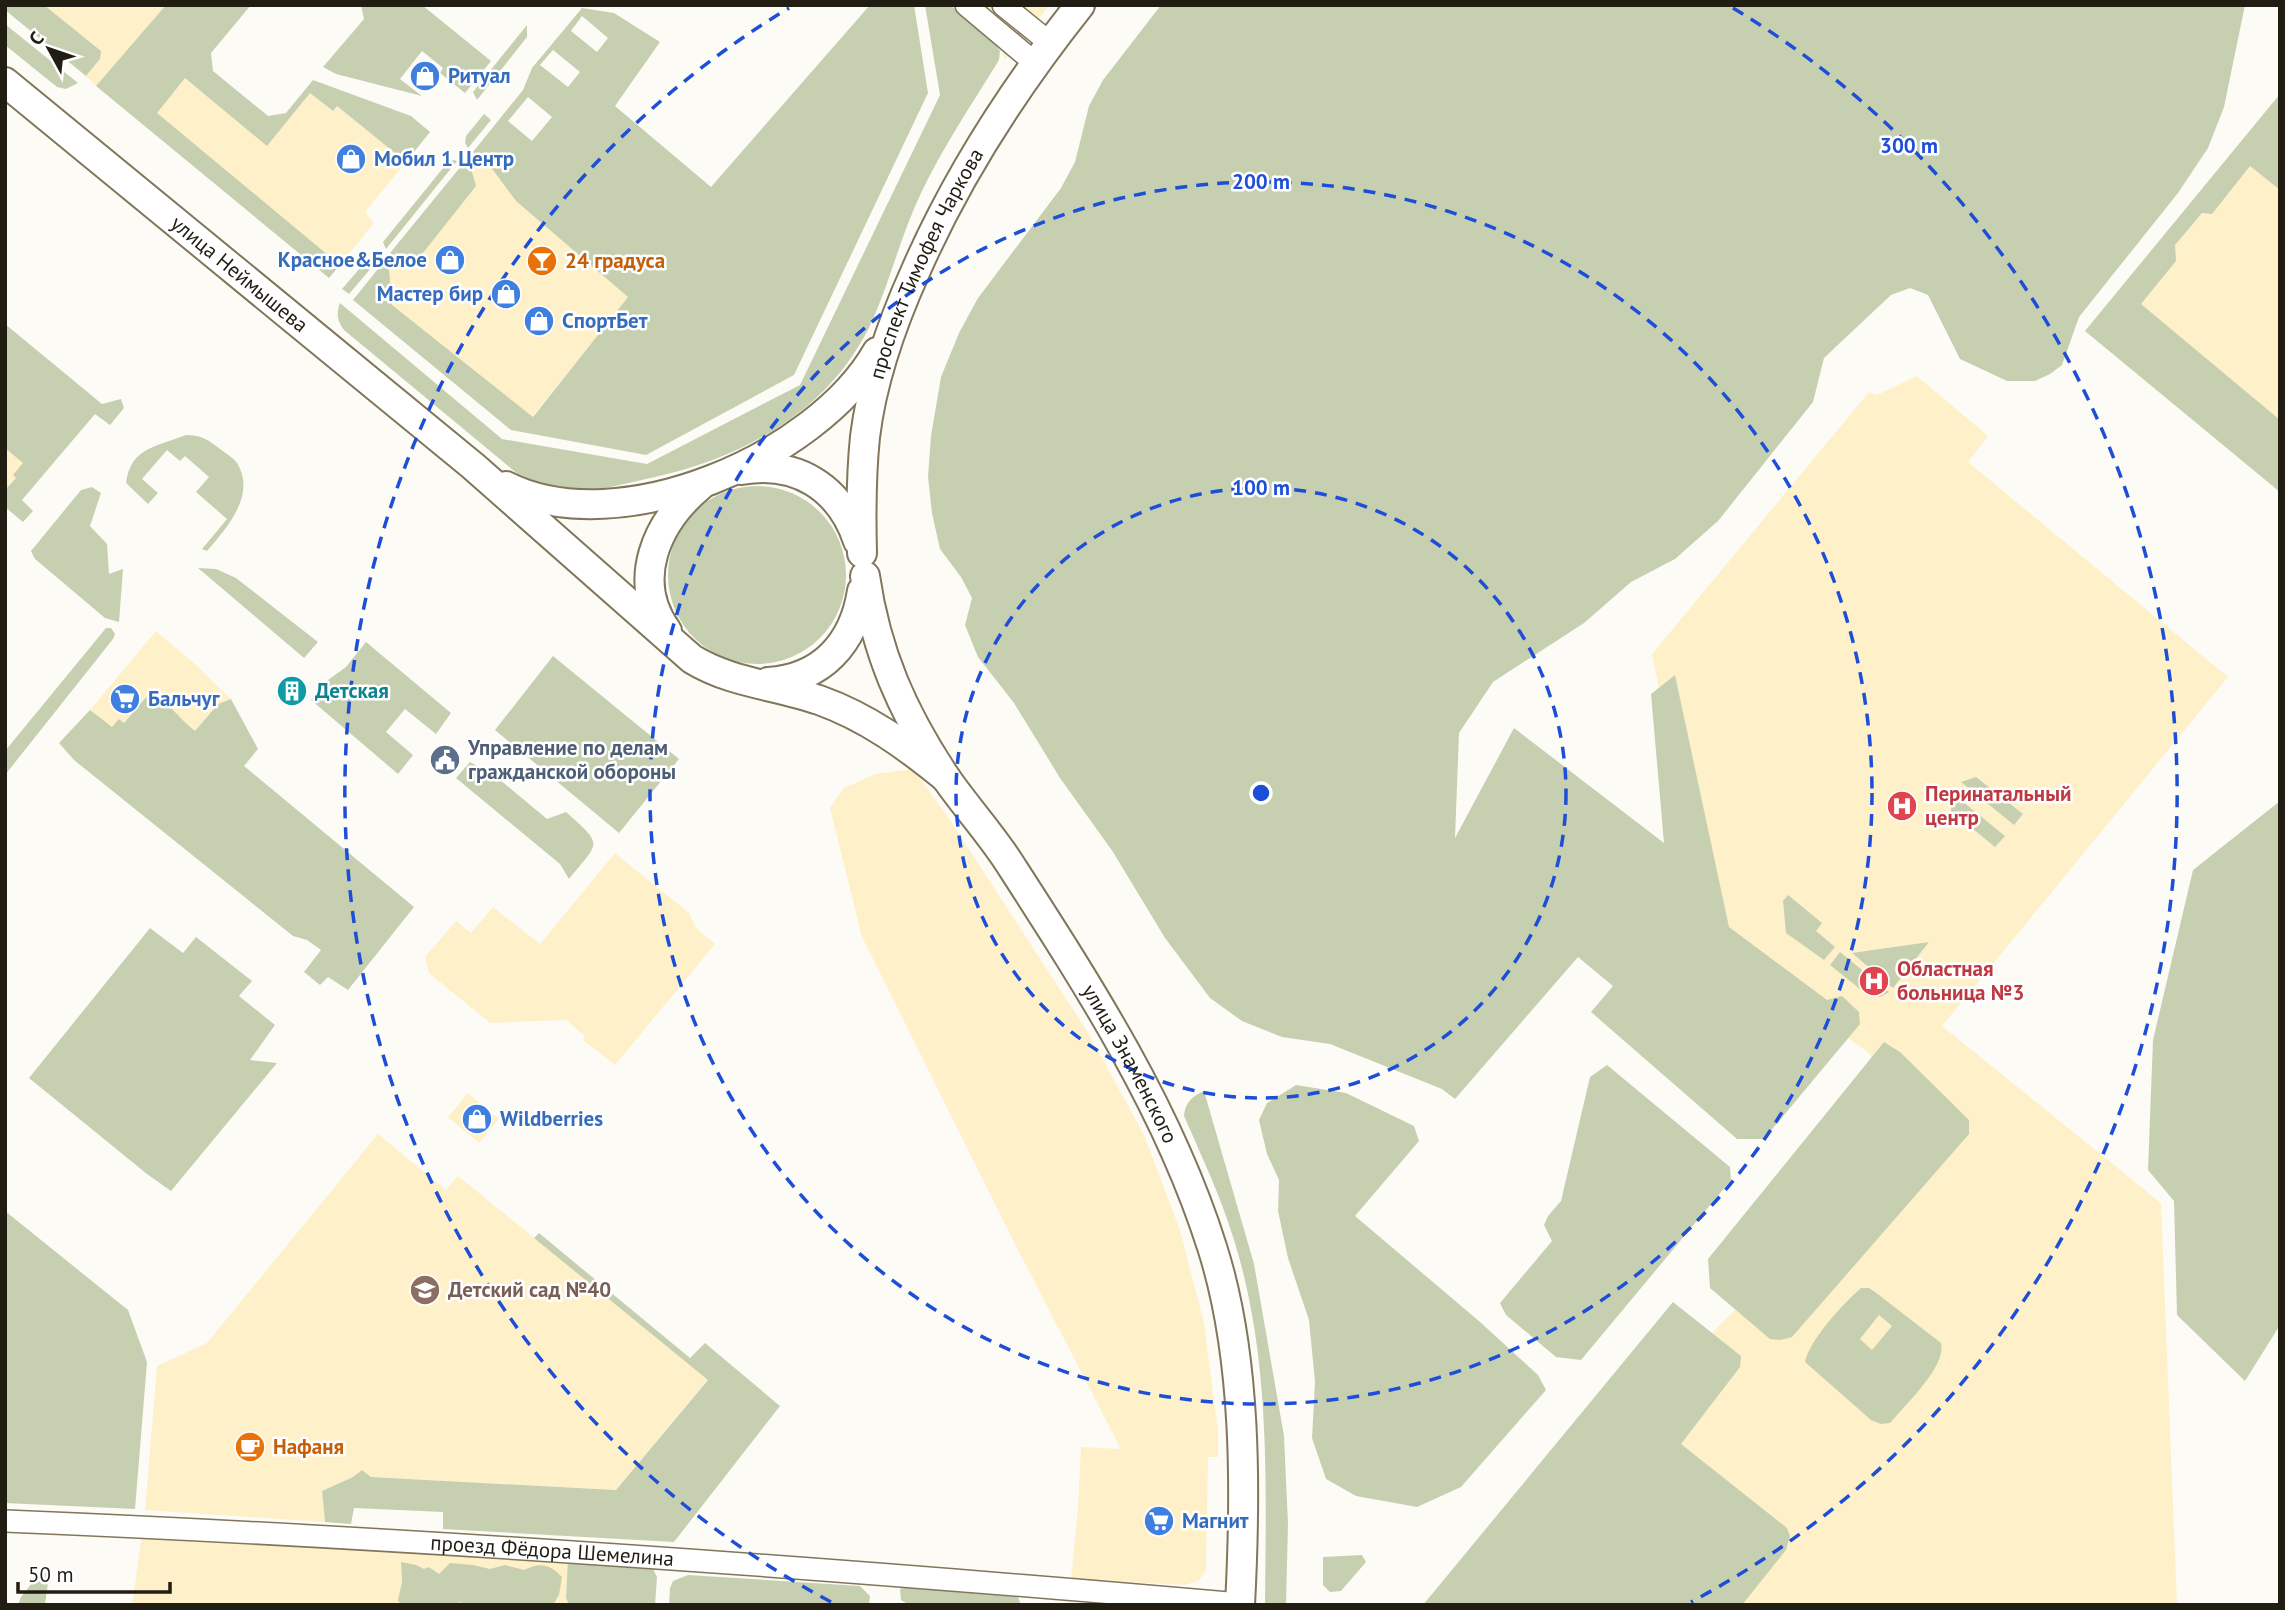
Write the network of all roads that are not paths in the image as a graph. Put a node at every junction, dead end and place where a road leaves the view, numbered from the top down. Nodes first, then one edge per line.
1 (966, 5) edge
2 (1003, 5) edge
3 (1080, 5) edge
4 (1042, 53) junction
5 (5, 82) edge
6 (895, 319) junction
7 (473, 466) junction
8 (732, 472) junction
9 (705, 482) junction
10 (864, 565) junction
11 (681, 650) junction
12 (747, 682) junction
13 (946, 778) junction
14 (5, 1521) edge
15 (1240, 1604) edge

1 - 4 street
2 - 4 street
3 - 4 main road, проспект Тимофея Чаркова
4 - 6 main road, проспект Тимофея Чаркова
5 - 7 main road, улица Неймышева
6 - 8 main road
6 - 10 main road, проспект Тимофея Чаркова
7 - 9 main road
7 - 11 main road
8 - 9 main road
8 - 10 main road
9 - 11 main road
10 - 12 main road
10 - 13 main road, улица Знаменского
11 - 12 main road
12 - 13 main road
13 - 15 main road, улица Знаменского
14 - 15 street, проезд Фёдора Шемелина

